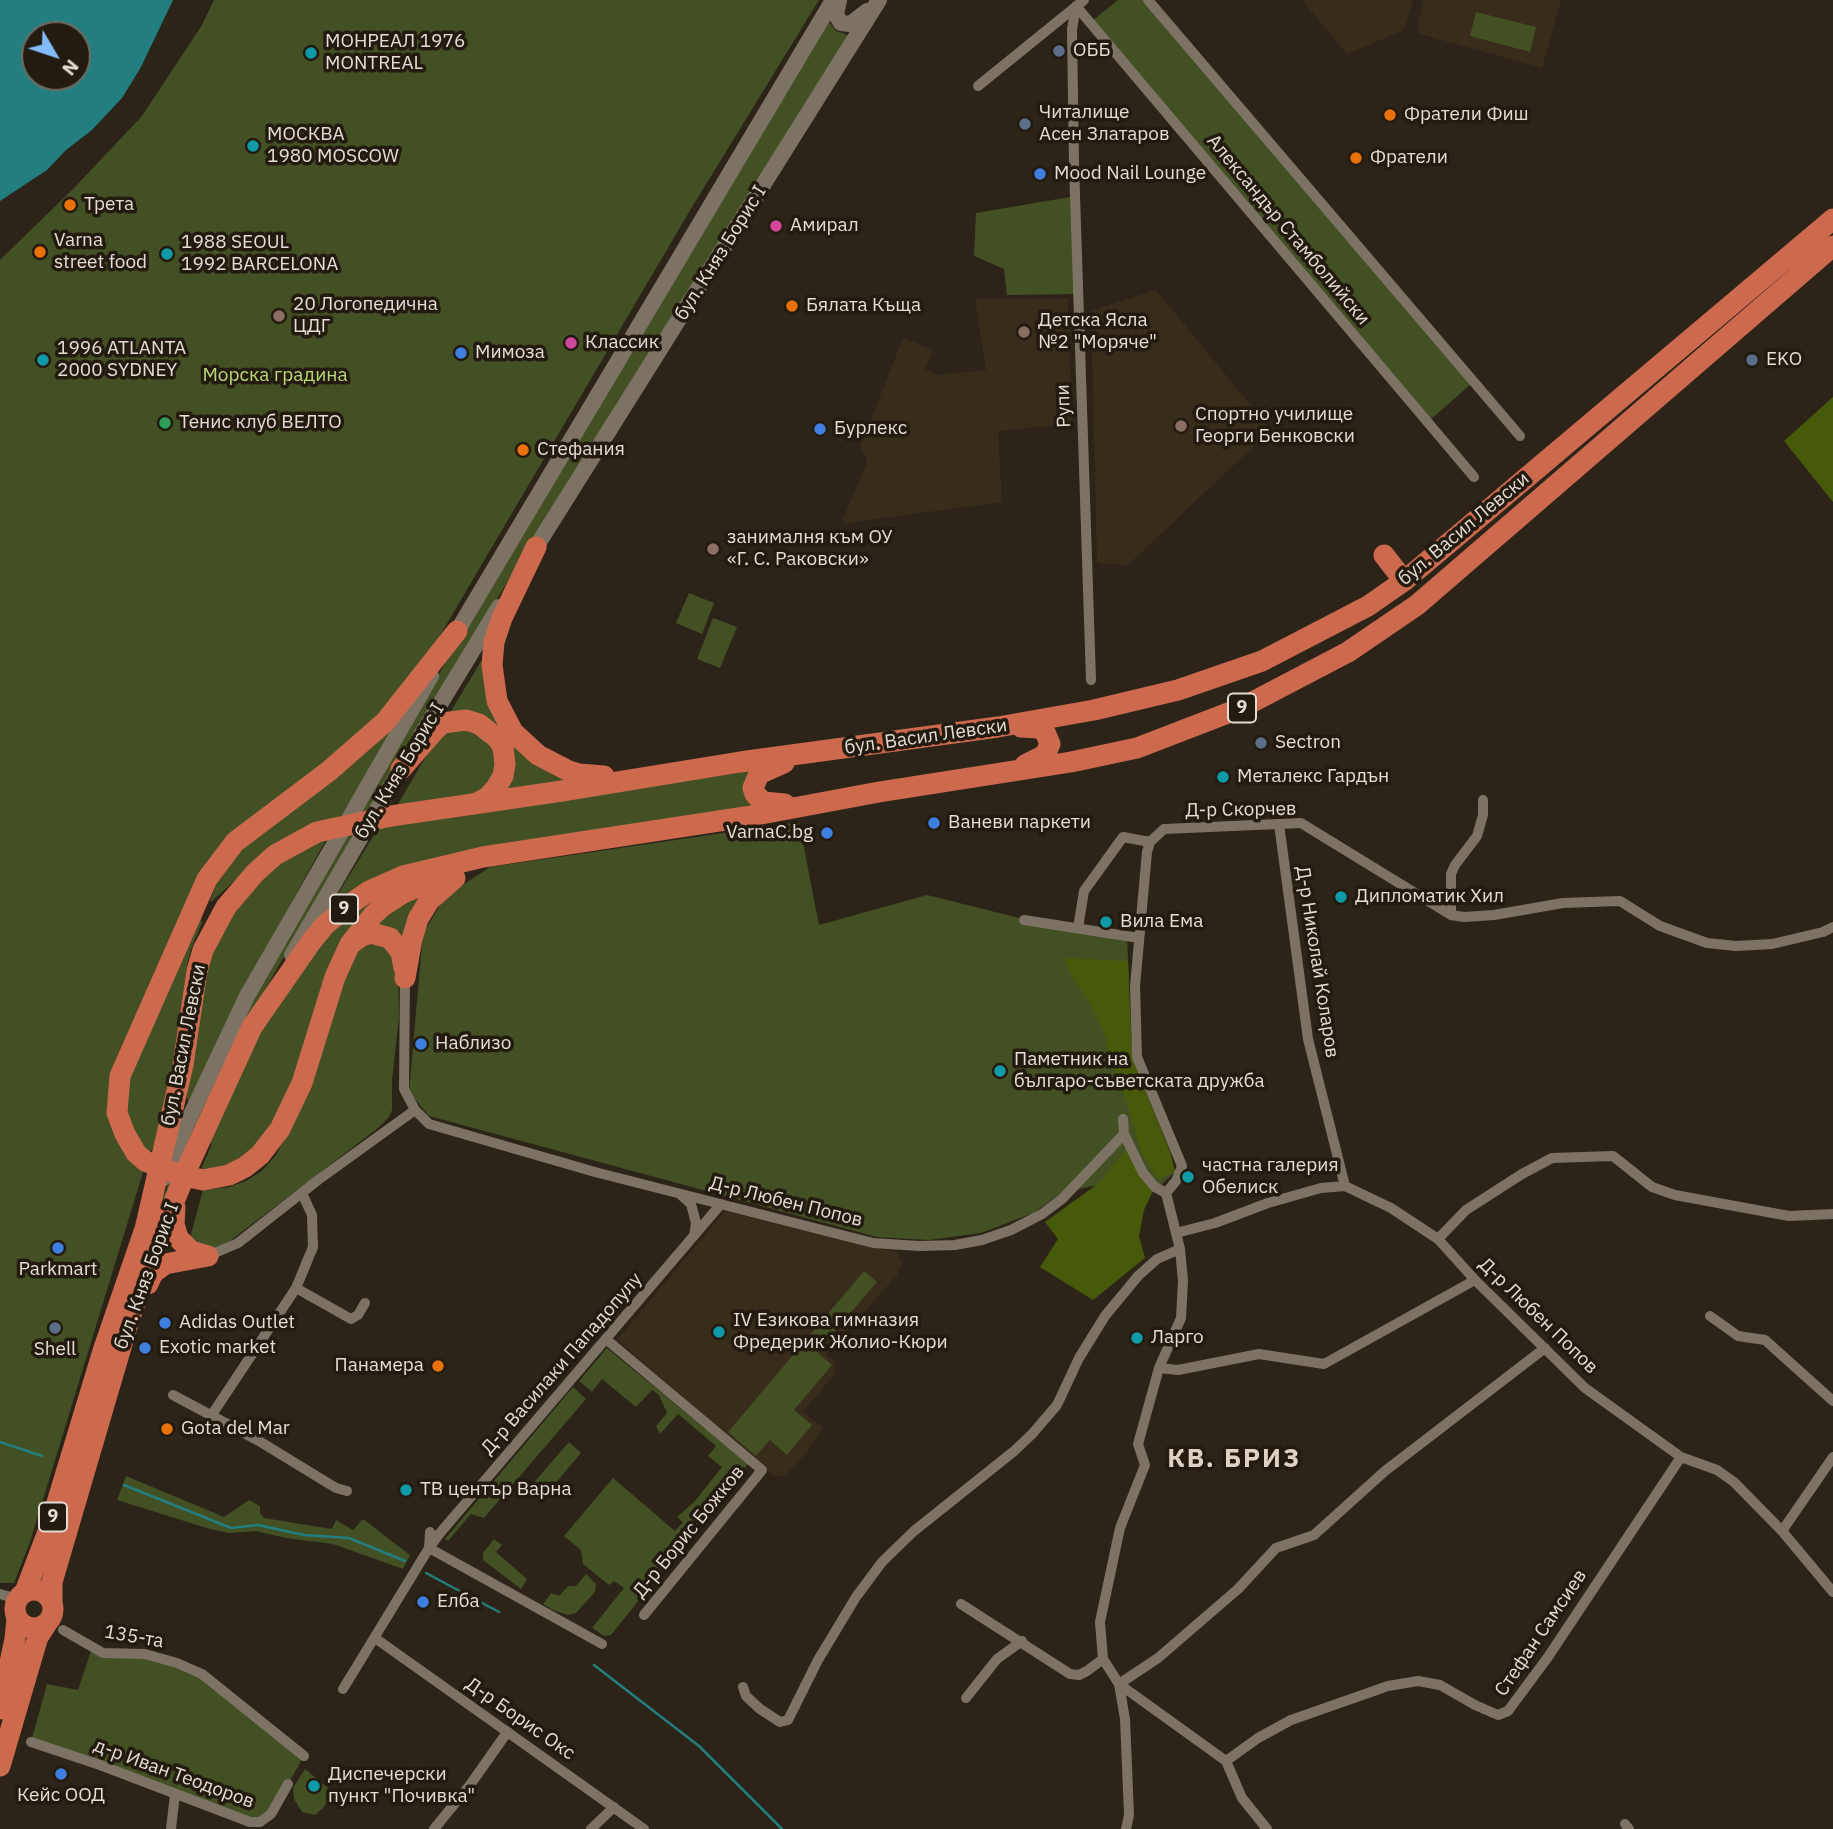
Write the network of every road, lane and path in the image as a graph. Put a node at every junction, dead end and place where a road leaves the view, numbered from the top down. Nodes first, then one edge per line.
1 (832, 0) edge
2 (839, 0) edge
3 (879, 0) edge
4 (1147, 0) edge
5 (1080, 3) edge
6 (978, 86) dead end
7 (1833, 220) edge
8 (1833, 234) edge
9 (1833, 246) edge
10 (1616, 402) junction
11 (1630, 423) junction
12 (1520, 436) dead end
13 (1474, 477) dead end
14 (536, 547) junction
15 (1384, 555) dead end
16 (1404, 581) junction
17 (457, 631) junction
18 (1091, 680) dead end
19 (998, 727) junction
20 (813, 753) junction
21 (401, 769) junction
22 (1014, 770) junction
23 (648, 776) junction
24 (1483, 800) dead end
25 (476, 803) junction
26 (820, 803) junction
27 (1279, 824) junction
28 (1150, 842) junction
29 (506, 854) junction
30 (483, 857) junction
31 (255, 873) junction
32 (1451, 915) junction
33 (188, 920) junction
34 (1024, 920) dead end
35 (1833, 927) edge
36 (1078, 928) junction
37 (1139, 938) junction
38 (350, 944) junction
39 (405, 978) junction
40 (252, 1027) junction
41 (415, 1110) junction
42 (1123, 1119) dead end
43 (1124, 1134) junction
44 (176, 1156) junction
45 (1345, 1186) junction
46 (163, 1191) junction
47 (678, 1192) junction
48 (302, 1193) junction
49 (1166, 1193) junction
50 (721, 1204) junction
51 (1833, 1214) edge
52 (1176, 1233) junction
53 (694, 1237) junction
54 (1438, 1239) junction
55 (1180, 1250) junction
56 (208, 1256) junction
57 (1475, 1280) junction
58 (296, 1288) junction
59 (365, 1303) dead end
60 (1710, 1316) dead end
61 (130, 1320) junction
62 (607, 1340) junction
63 (1545, 1348) junction
64 (1159, 1368) junction
65 (173, 1395) dead end
66 (1833, 1401) edge
67 (211, 1416) junction
68 (1681, 1457) junction
69 (1833, 1457) edge
70 (347, 1491) dead end
71 (1782, 1531) junction
72 (430, 1532) dead end
73 (429, 1548) junction
74 (1833, 1592) edge
75 (15, 1601) edge
76 (52, 1602) junction
77 (961, 1604) dead end
78 (644, 1615) dead end
79 (55, 1627) junction
80 (375, 1638) junction
81 (1022, 1641) junction
82 (602, 1644) dead end
83 (1103, 1659) junction
84 (1119, 1684) junction
85 (743, 1687) dead end
86 (343, 1689) dead end
87 (966, 1698) dead end
88 (0, 1709) edge
89 (508, 1731) junction
90 (31, 1742) dead end
91 (304, 1756) dead end
92 (1226, 1761) junction
93 (0, 1766) edge
94 (288, 1784) dead end
95 (175, 1794) junction
96 (614, 1807) junction
97 (171, 1829) edge
98 (434, 1829) edge
99 (591, 1829) edge
100 (643, 1829) edge
101 (1126, 1829) edge
102 (1267, 1829) edge

1 - 17 main road, бул. Княз Борис I
2 - 3 main road
3 - 14 main road, бул. Княз Борис I
4 - 12 street
5 - 6 street
5 - 13 street, Александър Стамболийски
5 - 18 street, Рупи
7 - 8 highway
7 - 10 highway, бул. Васил Левски / 9
9 - 11 highway, бул. Васил Левски / 9
10 - 11 highway
10 - 16 highway, бул. Васил Левски / 9
11 - 22 highway, бул. Васил Левски / 9
14 - 21 main road, бул. Княз Борис I
14 - 23 highway
15 - 16 highway
16 - 19 highway, бул. Васил Левски / 9
17 - 33 highway
17 - 44 main road, бул. Княз Борис I
19 - 20 highway, бул. Васил Левски / 9
19 - 22 highway
20 - 23 highway, бул. Васил Левски / 9
20 - 26 highway
21 - 25 highway
21 - 40 main road, бул. Княз Борис I
22 - 26 highway, бул. Васил Левски / 9
23 - 25 highway, бул. Васил Левски / 9
24 - 32 street
25 - 31 highway, бул. Васил Левски / 9
26 - 29 highway, бул. Васил Левски / 9
27 - 28 street, Д-р Скорчев
27 - 32 street, Д-р Скорчев
27 - 45 street, Д-р Николай Коларов
28 - 36 street
28 - 37 street
29 - 30 highway, бул. Васил Левски / 9
29 - 39 highway
30 - 38 highway
30 - 40 highway, бул. Васил Левски / 9
31 - 33 highway
31 - 44 highway, бул. Васил Левски / 9
32 - 35 street
33 - 38 highway
34 - 36 street
36 - 37 street
37 - 49 street
38 - 39 highway
39 - 41 street
40 - 44 highway, бул. Княз Борис I / 9
41 - 47 street, Д-р Любен Попов
41 - 48 street
42 - 43 street
43 - 49 street
43 - 50 street, Д-р Любен Попов
44 - 46 highway, бул. Княз Борис I / 9
45 - 52 street
45 - 54 street, Д-р Любен Попов
46 - 56 highway
46 - 61 highway, бул. Княз Борис I / 9
46 - 75 highway, бул. Княз Борис I / 9
47 - 50 street, Д-р Любен Попов
47 - 53 street
48 - 56 street
48 - 58 street
49 - 52 street
50 - 53 street, Д-р Василаки Пападопулу
51 - 54 street
52 - 55 street
53 - 62 street, Д-р Василаки Пападопулу
54 - 57 street, Д-р Любен Попов
55 - 64 street
55 - 85 street
56 - 61 highway
57 - 63 street, Д-р Любен Попов
57 - 64 street
58 - 59 street
58 - 67 street
60 - 66 street
61 - 76 highway, бул. Княз Борис I / 9
62 - 73 street, Д-р Василаки Пападопулу
62 - 78 street, Д-р Борис Божков
63 - 68 street, Д-р Любен Попов
63 - 84 street
64 - 83 street
65 - 67 street
67 - 70 street
68 - 71 street, Д-р Любен Попов
68 - 92 street, Стефан Самсиев
69 - 71 street
71 - 74 street, Д-р Любен Попов
72 - 73 street
73 - 80 street, Д-р Василаки Пападопулу
73 - 82 street
75 - 76 highway
75 - 79 highway
75 - 88 highway, бул. Княз Борис I / 9
76 - 79 highway, 9
77 - 81 street
79 - 91 street, 135-та
79 - 93 highway, 9
80 - 86 street, Д-р Василаки Пападопулу
80 - 89 street, Д-р Борис Окс
81 - 83 street
81 - 87 street
83 - 84 street
84 - 92 street
84 - 101 street
89 - 96 street, Д-р Борис Окс
89 - 98 street
90 - 95 street, д-р Иван Теодоров
92 - 102 street
94 - 95 street, д-р Иван Теодоров
95 - 97 street
96 - 99 street
96 - 100 street, Д-р Борис Окс

